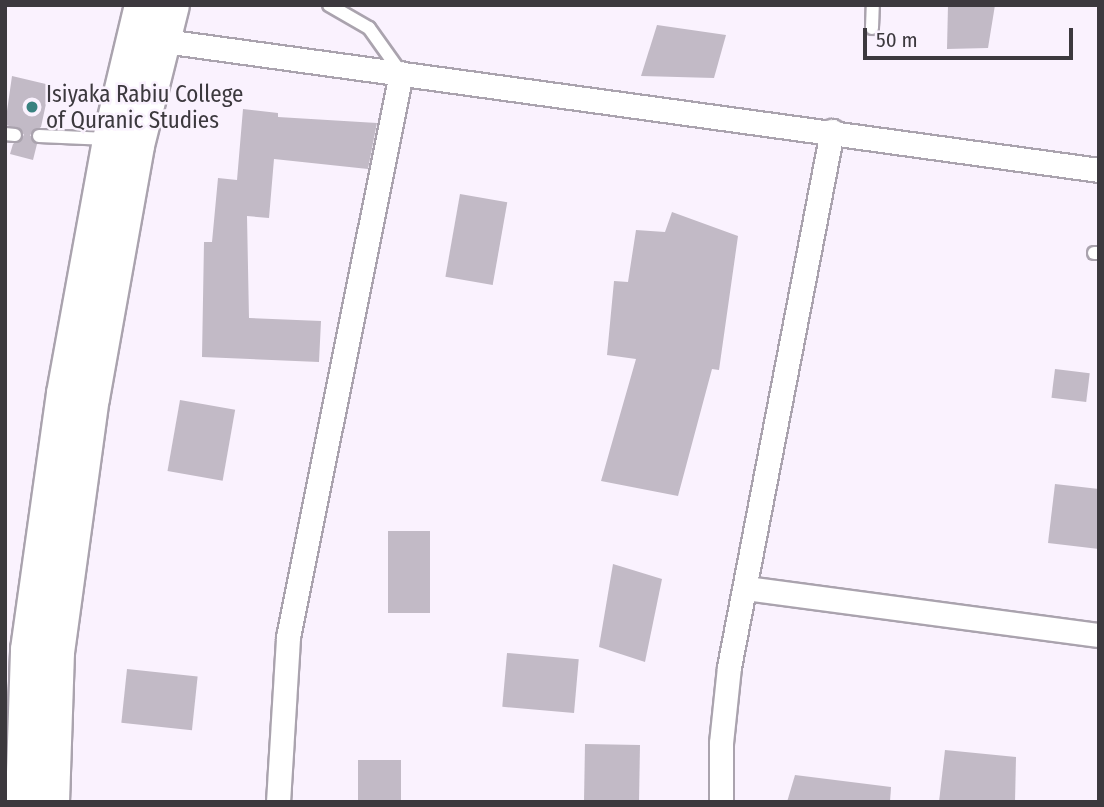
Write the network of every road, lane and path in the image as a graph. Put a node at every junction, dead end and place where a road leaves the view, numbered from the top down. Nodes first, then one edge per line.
1 (141, 5) edge
2 (172, 5) edge
3 (329, 5) edge
4 (873, 5) edge
5 (872, 28) dead end
6 (148, 39) junction
7 (401, 73) junction
8 (832, 131) junction
9 (39, 136) dead end
10 (108, 139) junction
11 (1099, 170) edge
12 (746, 588) junction
13 (1099, 635) edge
14 (33, 650) junction
15 (22, 802) edge
16 (52, 802) edge
17 (278, 802) edge
18 (721, 802) edge

1 - 6 main road
2 - 6 main road
3 - 7 lane
4 - 5 lane
6 - 7 street
6 - 10 main road
6 - 14 main road
7 - 8 street
7 - 17 street
8 - 11 street
8 - 12 street
9 - 10 lane
10 - 14 main road
12 - 13 street
12 - 18 street
14 - 15 main road
14 - 16 main road

